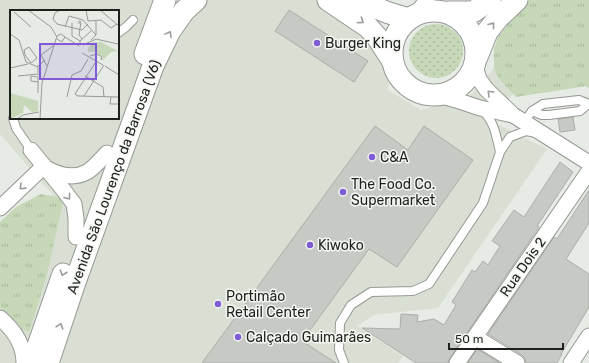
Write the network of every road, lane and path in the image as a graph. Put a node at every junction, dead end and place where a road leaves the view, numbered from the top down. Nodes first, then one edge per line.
1 (165, 0) edge
2 (196, 0) edge
3 (328, 0) edge
4 (358, 0) edge
5 (490, 0) edge
6 (517, 0) edge
7 (430, 9) edge
8 (133, 20) dead end
9 (119, 32) edge
10 (392, 60) junction
11 (476, 62) junction
12 (439, 95) junction
13 (588, 104) edge
14 (480, 108) junction
15 (523, 116) junction
16 (13, 119) edge
17 (542, 134) junction
18 (32, 150) joint
19 (500, 152) junction
20 (107, 153) junction
21 (589, 163) edge
22 (44, 166) junction
23 (589, 171) edge
24 (0, 208) edge
25 (76, 237) junction
26 (0, 318) edge
27 (589, 336) edge
28 (475, 337) junction
29 (24, 363) edge
30 (32, 363) edge
31 (48, 363) edge
32 (344, 363) edge
33 (457, 363) edge
34 (517, 363) edge
35 (571, 363) edge

1 - 20 main road, Avenida São Lourenço da Barrosa (V6)
31 -> 2 main road, Avenida São Lourenço da Barrosa (V6)
3 -> 10 main road
4 - 7 main road
5 - 7 main road
11 -> 6 main road
7 - 10 main road
7 - 11 main road
8 - 9 lane
10 - 12 main road
11 - 12 main road
15 -> 11 street
12 - 14 street
13 - 15 lane
13 - 15 lane
14 - 15 street
14 - 19 lane
15 - 17 street
16 - 18 lane
17 - 19 lane
17 - 21 street
18 - 22 street
19 - 32 lane
20 - 22 street
20 - 25 main road, Avenida São Lourenço da Barrosa (V6)
22 -> 24 street
22 -> 25 street
23 - 28 street, Rua Dois 2
25 -> 30 main road, Avenida São Lourenço da Barrosa (V6)
26 - 29 street
27 - 35 street
28 - 33 street, Rua Dois 2
28 - 34 street

